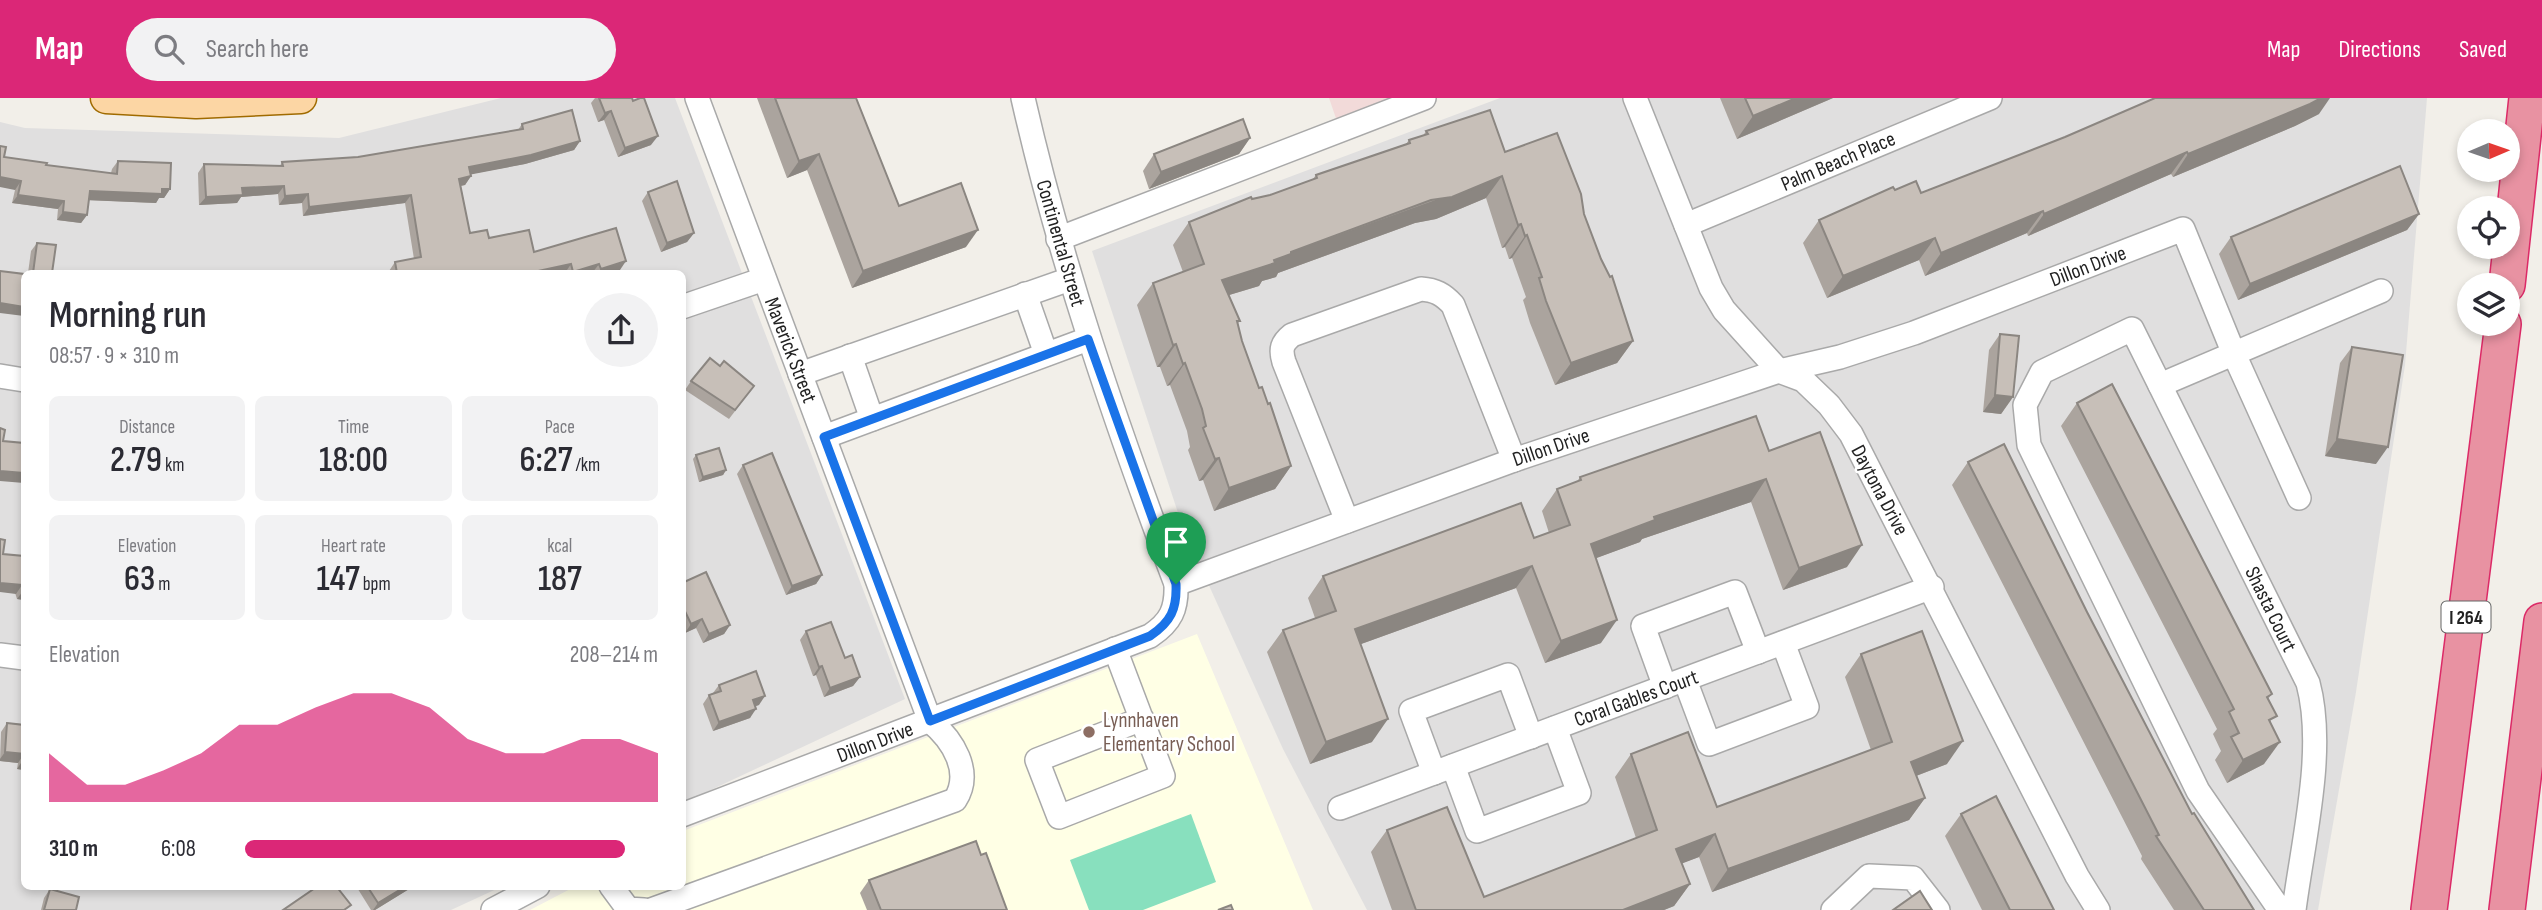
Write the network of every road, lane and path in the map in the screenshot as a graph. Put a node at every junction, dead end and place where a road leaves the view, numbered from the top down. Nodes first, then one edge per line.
1 (106, 98) edge
2 (301, 98) edge
3 (697, 98) edge
4 (1023, 98) edge
5 (1424, 98) edge
6 (1635, 98) edge
7 (1990, 98) edge
8 (2527, 98) edge
9 (1686, 225) junction
10 (1058, 239) junction
11 (2508, 273) edge
12 (764, 279) junction
13 (1070, 279) junction
14 (2381, 291) dead end
15 (1025, 294) junction
16 (686, 306) edge
17 (2501, 336) edge
18 (1088, 339) junction
19 (1046, 354) junction
20 (2234, 354) junction
21 (850, 356) junction
22 (1779, 372) junction
23 (800, 374) junction
24 (0, 376) edge
25 (21, 380) edge
26 (2160, 385) junction
27 (872, 419) junction
28 (824, 437) junction
29 (1514, 460) junction
30 (2299, 498) dead end
31 (1347, 521) junction
32 (1176, 584) junction
33 (1931, 587) junction
34 (2542, 621) edge
35 (1783, 643) junction
36 (1115, 649) junction
37 (1758, 652) junction
38 (0, 655) edge
39 (21, 657) edge
40 (1675, 683) junction
41 (1142, 719) junction
42 (930, 721) junction
43 (1555, 728) junction
44 (1531, 737) junction
45 (1443, 770) junction
46 (1340, 808) dead end
47 (686, 812) edge
48 (530, 890) edge
49 (614, 890) edge
50 (493, 910) edge
51 (644, 910) edge
52 (651, 910) edge
53 (1833, 910) edge
54 (1938, 910) edge
55 (2098, 910) edge
56 (2280, 910) edge
57 (2294, 910) edge
58 (2429, 910) edge
59 (2507, 910) edge

1 - 2 main road
3 - 12 street, Maverick Street
4 - 10 street, Continental Street
5 - 10 street
6 - 9 street, Daytona Drive
7 - 9 street, Palm Beach Place
8 - 11 highway
9 - 22 street, Daytona Drive
10 - 13 street, Continental Street
12 - 16 street
12 - 23 street, Maverick Street
13 - 15 street
13 - 18 street, Continental Street
14 - 20 street
15 - 19 street
15 - 21 street
17 - 58 highway, I 264
18 - 19 street
18 - 32 street, Continental Street
19 - 27 street
20 - 22 street, Dillon Drive
20 - 26 street
20 - 30 street, Dillon Drive
21 - 23 street
21 - 27 street
22 - 29 street, Dillon Drive
22 - 33 street, Daytona Drive
23 - 28 street, Maverick Street
24 - 25 street
26 - 56 street, Shasta Court
26 - 57 street, Shasta Court
27 - 28 street
28 - 42 street, Maverick Street
29 - 31 street, Dillon Drive
29 - 31 street
31 - 32 street, Dillon Drive
32 - 36 street, Dillon Drive
33 - 35 street, Coral Gables Court
33 - 55 street, Daytona Drive
34 - 59 highway
35 - 37 street, Coral Gables Court
35 - 40 street
36 - 41 street
36 - 42 street, Dillon Drive
37 - 40 street, Coral Gables Court
37 - 40 street
38 - 39 street
40 - 43 street, Coral Gables Court
41 - 41 street
42 - 47 street, Dillon Drive
42 - 52 street
43 - 44 street, Coral Gables Court
43 - 45 street
44 - 45 street, Coral Gables Court
44 - 45 street
45 - 46 street, Coral Gables Court
48 - 50 street
49 - 51 street
53 - 54 street

